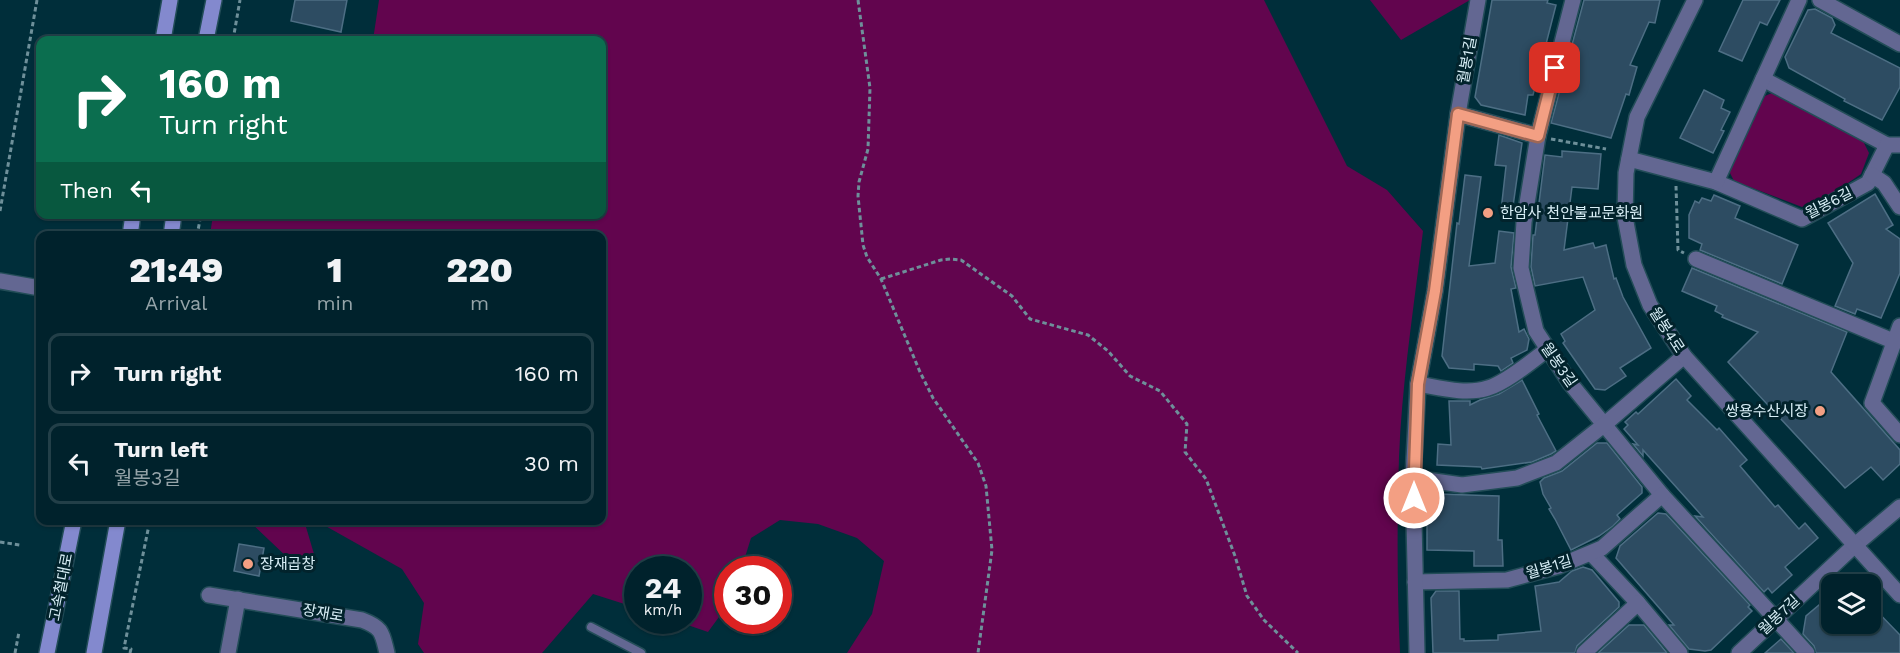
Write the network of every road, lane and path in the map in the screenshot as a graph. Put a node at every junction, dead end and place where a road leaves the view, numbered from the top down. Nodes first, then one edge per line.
1 (37, 0) edge
2 (170, 0) edge
3 (214, 0) edge
4 (240, 0) edge
5 (858, 0) edge
6 (1478, 0) edge
7 (1573, 0) edge
8 (1695, 0) edge
9 (1799, 0) edge
10 (1820, 0) edge
11 (164, 36) edge
12 (207, 36) edge
13 (234, 36) edge
14 (1900, 44) edge
15 (1763, 79) junction
16 (1458, 114) junction
17 (1538, 136) junction
18 (1893, 145) edge
19 (1606, 149) dead end
20 (1629, 159) junction
21 (1678, 172) junction
22 (1872, 175) junction
23 (1716, 182) junction
24 (1900, 207) edge
25 (0, 211) edge
26 (1696, 259) joint
27 (880, 279) junction
28 (0, 281) edge
29 (36, 287) edge
30 (1900, 326) edge
31 (1893, 341) junction
32 (1548, 349) junction
33 (1684, 356) junction
34 (1418, 384) junction
35 (1605, 424) junction
36 (1900, 435) edge
37 (1413, 478) junction
38 (1662, 495) junction
39 (1900, 507) edge
40 (73, 525) edge
41 (117, 525) edge
42 (149, 525) edge
43 (0, 542) edge
44 (20, 545) dead end
45 (1855, 545) junction
46 (1591, 553) junction
47 (1415, 582) junction
48 (209, 595) dead end
49 (1900, 595) edge
50 (238, 599) junction
51 (1638, 603) junction
52 (1775, 618) junction
53 (591, 627) dead end
54 (19, 632) dead end
55 (124, 648) junction
56 (15, 653) edge
57 (47, 653) edge
58 (94, 653) edge
59 (123, 653) edge
60 (130, 653) edge
61 (228, 653) edge
62 (387, 653) edge
63 (641, 653) edge
64 (978, 653) edge
65 (1298, 653) edge
66 (1417, 653) edge
67 (1584, 653) edge
68 (1680, 653) edge
69 (1739, 653) edge
70 (1807, 653) edge

1 - 25 path
2 - 11 main road
3 - 12 main road
4 - 13 path
5 - 27 path
6 - 16 street, 월봉1길
7 - 17 street, 월봉3길
8 - 20 street, 월봉4로
9 - 15 street
10 - 14 street
15 - 18 street, 월봉6길
15 - 23 street
16 - 17 street
16 - 34 street, 월봉1길
17 - 19 path
17 - 32 street, 월봉3길
18 - 22 street, 월봉6길
20 - 21 street, 월봉6길
20 - 33 street, 월봉4로
21 - 23 street, 월봉6길
21 - 26 path
22 - 23 street, 월봉6길
22 - 24 street
26 - 31 street
27 - 64 path
27 - 65 path
28 - 29 street
30 - 31 street
31 - 36 street
32 - 34 street
32 - 35 street, 월봉3길
33 - 35 street
33 - 45 street, 월봉4로
34 - 37 street, 월봉1길
35 - 37 street
35 - 38 street, 월봉3길
37 - 47 street, 월봉1길
38 - 46 street, 월봉1길
38 - 52 street, 월봉3길
39 - 45 street, 월봉7길
40 - 57 main road, 고속철대로
41 - 58 main road
42 - 55 path
43 - 44 path
45 - 49 street, 월봉4로
45 - 52 street, 월봉7길
46 - 47 street, 월봉1길
46 - 51 street
47 - 66 street, 월봉1길
48 - 50 street, 장재로
50 - 61 street
50 - 62 street, 장재로
51 - 67 street
51 - 68 street
52 - 69 street, 월봉7길
52 - 70 street, 월봉3길
53 - 63 lane
54 - 56 path
55 - 59 path
55 - 60 path

